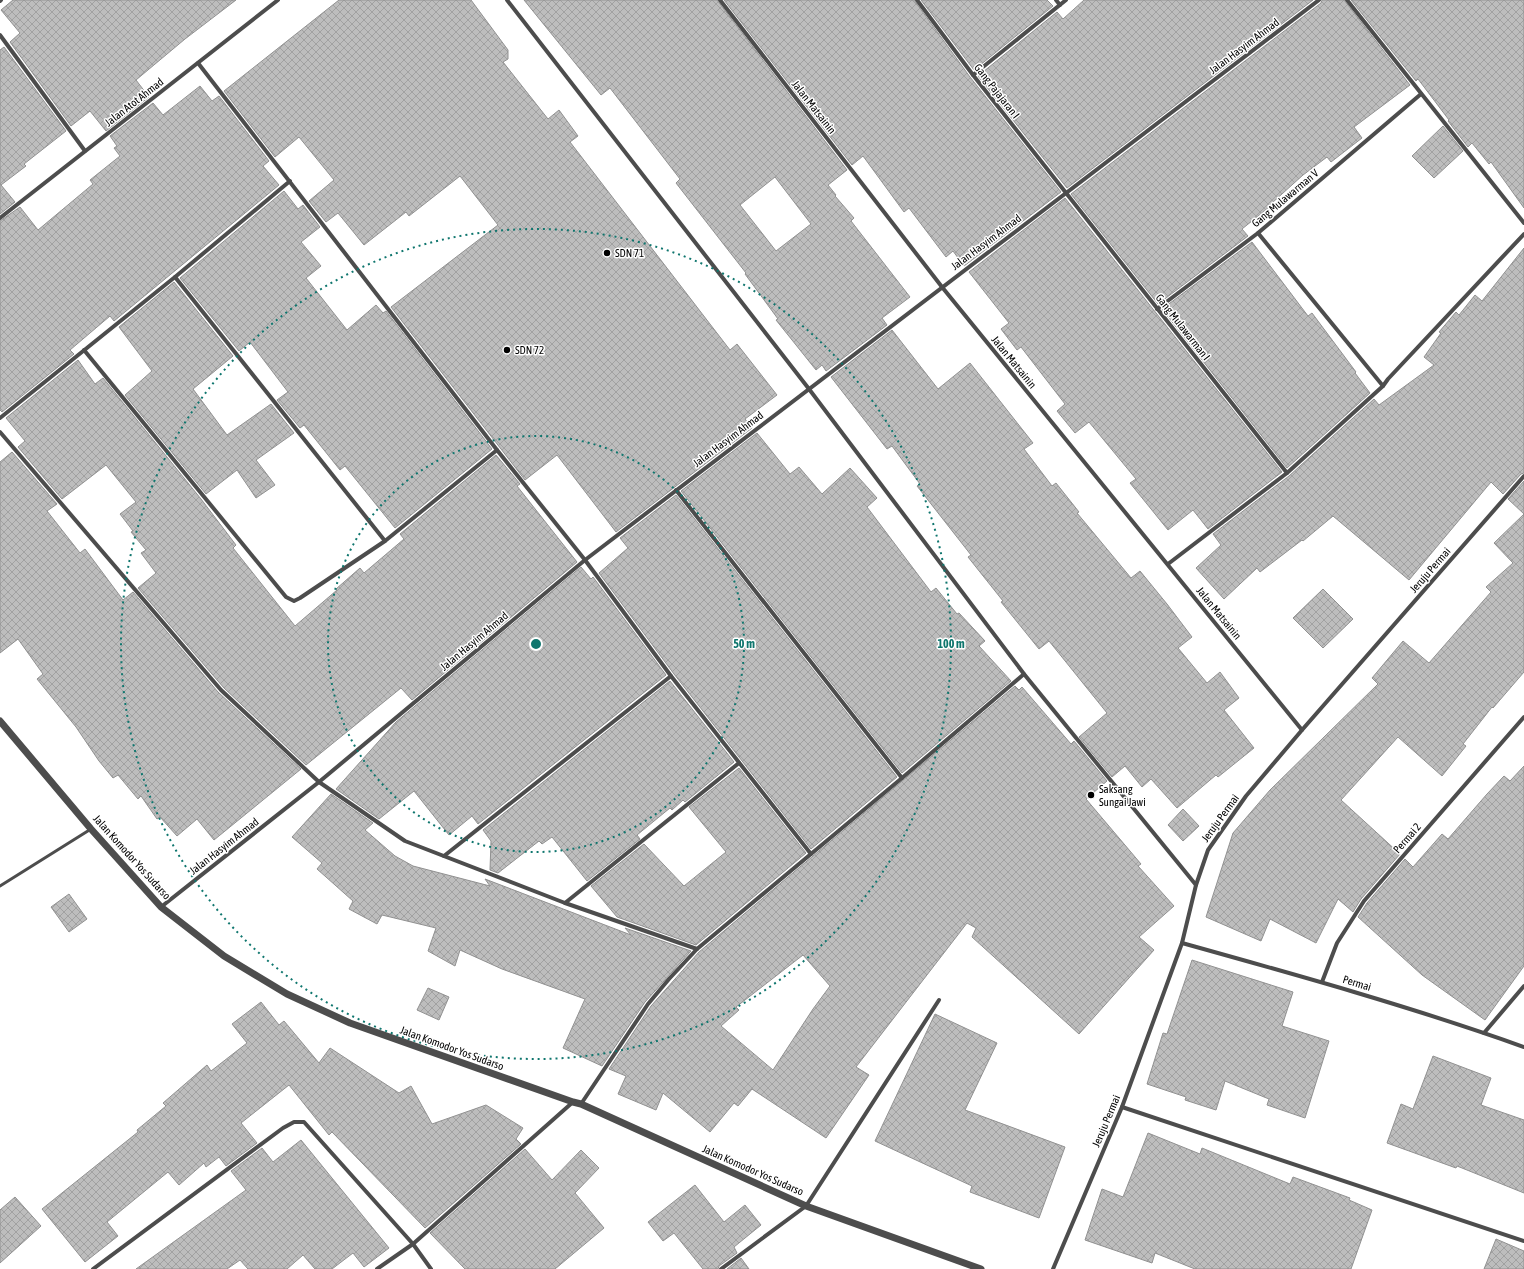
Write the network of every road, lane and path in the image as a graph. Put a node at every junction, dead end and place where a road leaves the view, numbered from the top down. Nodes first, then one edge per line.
1 (278, 0) edge
2 (507, 0) edge
3 (720, 0) edge
4 (916, 0) edge
5 (1056, 0) edge
6 (1066, 0) edge
7 (1319, 0) edge
8 (1347, 0) edge
9 (1060, 5) junction
10 (0, 35) edge
11 (198, 63) junction
12 (973, 75) junction
13 (1421, 94) junction
14 (85, 151) junction
15 (290, 181) junction
16 (1065, 193) junction
17 (0, 218) edge
18 (1524, 223) edge
19 (1258, 233) junction
20 (1524, 234) edge
21 (174, 277) junction
22 (942, 287) junction
23 (1157, 309) junction
24 (84, 350) junction
25 (1384, 386) junction
26 (809, 389) junction
27 (0, 418) edge
28 (0, 432) edge
29 (497, 450) junction
30 (1287, 473) junction
31 (1524, 476) edge
32 (676, 490) junction
33 (386, 541) junction
34 (585, 560) junction
35 (1168, 564) junction
36 (1024, 674) junction
37 (671, 676) junction
38 (1524, 717) edge
39 (0, 721) edge
40 (1302, 730) junction
41 (739, 763) junction
42 (902, 778) junction
43 (319, 782) junction
44 (91, 829) junction
45 (812, 854) junction
46 (444, 856) junction
47 (1196, 885) junction
48 (0, 886) edge
49 (565, 903) junction
50 (161, 907) junction
51 (1182, 943) junction
52 (697, 949) junction
53 (1322, 982) junction
54 (1524, 986) edge
55 (939, 1000) dead end
56 (1484, 1033) junction
57 (1524, 1047) edge
58 (573, 1102) junction
59 (581, 1104) junction
60 (1122, 1107) junction
61 (806, 1206) junction
62 (1524, 1241) edge
63 (413, 1244) junction
64 (93, 1269) edge
65 (377, 1269) edge
66 (431, 1269) edge
67 (722, 1269) edge
68 (980, 1269) edge
69 (1053, 1269) edge

1 - 11 street, Jalan Atot Ahmad
2 - 26 street
3 - 22 street, Jalan Matsainin
4 - 12 street, Gang Pajajaran I
5 - 9 street
6 - 9 street
7 - 16 street, Jalan Hasyim Ahmad
8 - 13 street
9 - 12 street
10 - 14 street
11 - 14 street, Jalan Atot Ahmad
11 - 15 street
12 - 16 street, Gang Pajajaran I
13 - 18 street
13 - 19 street, Gang Mulawarman V
14 - 17 street, Jalan Atot Ahmad
15 - 21 street
15 - 29 street
16 - 22 street, Jalan Hasyim Ahmad
16 - 23 street, Gang Mulawarman I
19 - 23 street, Gang Mulawarman V
19 - 25 street
20 - 25 street
21 - 24 street
21 - 33 street
22 - 26 street, Jalan Hasyim Ahmad
22 - 35 street, Jalan Matsainin
23 - 30 street, Gang Mulawarman I
24 - 27 street
24 - 33 street
25 - 30 street
26 - 32 street, Jalan Hasyim Ahmad
26 - 36 street
28 - 43 street
29 - 33 street
29 - 34 street
30 - 35 street
31 - 40 street, Jeruju Permai
32 - 34 street, Jalan Hasyim Ahmad
32 - 42 street
34 - 37 street
34 - 43 street, Jalan Hasyim Ahmad
35 - 40 street, Jalan Matsainin
36 - 42 street
36 - 47 street
37 - 41 street
37 - 46 street
38 - 53 street, Permai 2
39 - 44 street, Jalan Komodor Yos Sudarso
40 - 47 street, Jeruju Permai
41 - 45 street
41 - 49 street
42 - 45 street
43 - 46 street
43 - 50 street, Jalan Hasyim Ahmad
44 - 48 lane
44 - 50 street, Jalan Komodor Yos Sudarso
45 - 52 street
46 - 49 street
47 - 51 street, Jeruju Permai
49 - 52 street
50 - 58 street, Jalan Komodor Yos Sudarso
51 - 53 street, Permai
51 - 60 street, Jeruju Permai
52 - 59 street
53 - 56 street, Permai
54 - 56 street
55 - 61 street
56 - 57 street, Permai
58 - 59 street, Jalan Komodor Yos Sudarso
58 - 63 street
59 - 61 street, Jalan Komodor Yos Sudarso
60 - 62 street
60 - 69 street, Jeruju Permai
61 - 67 street
61 - 68 street, Jalan Komodor Yos Sudarso
63 - 64 street
63 - 65 street
63 - 66 street

